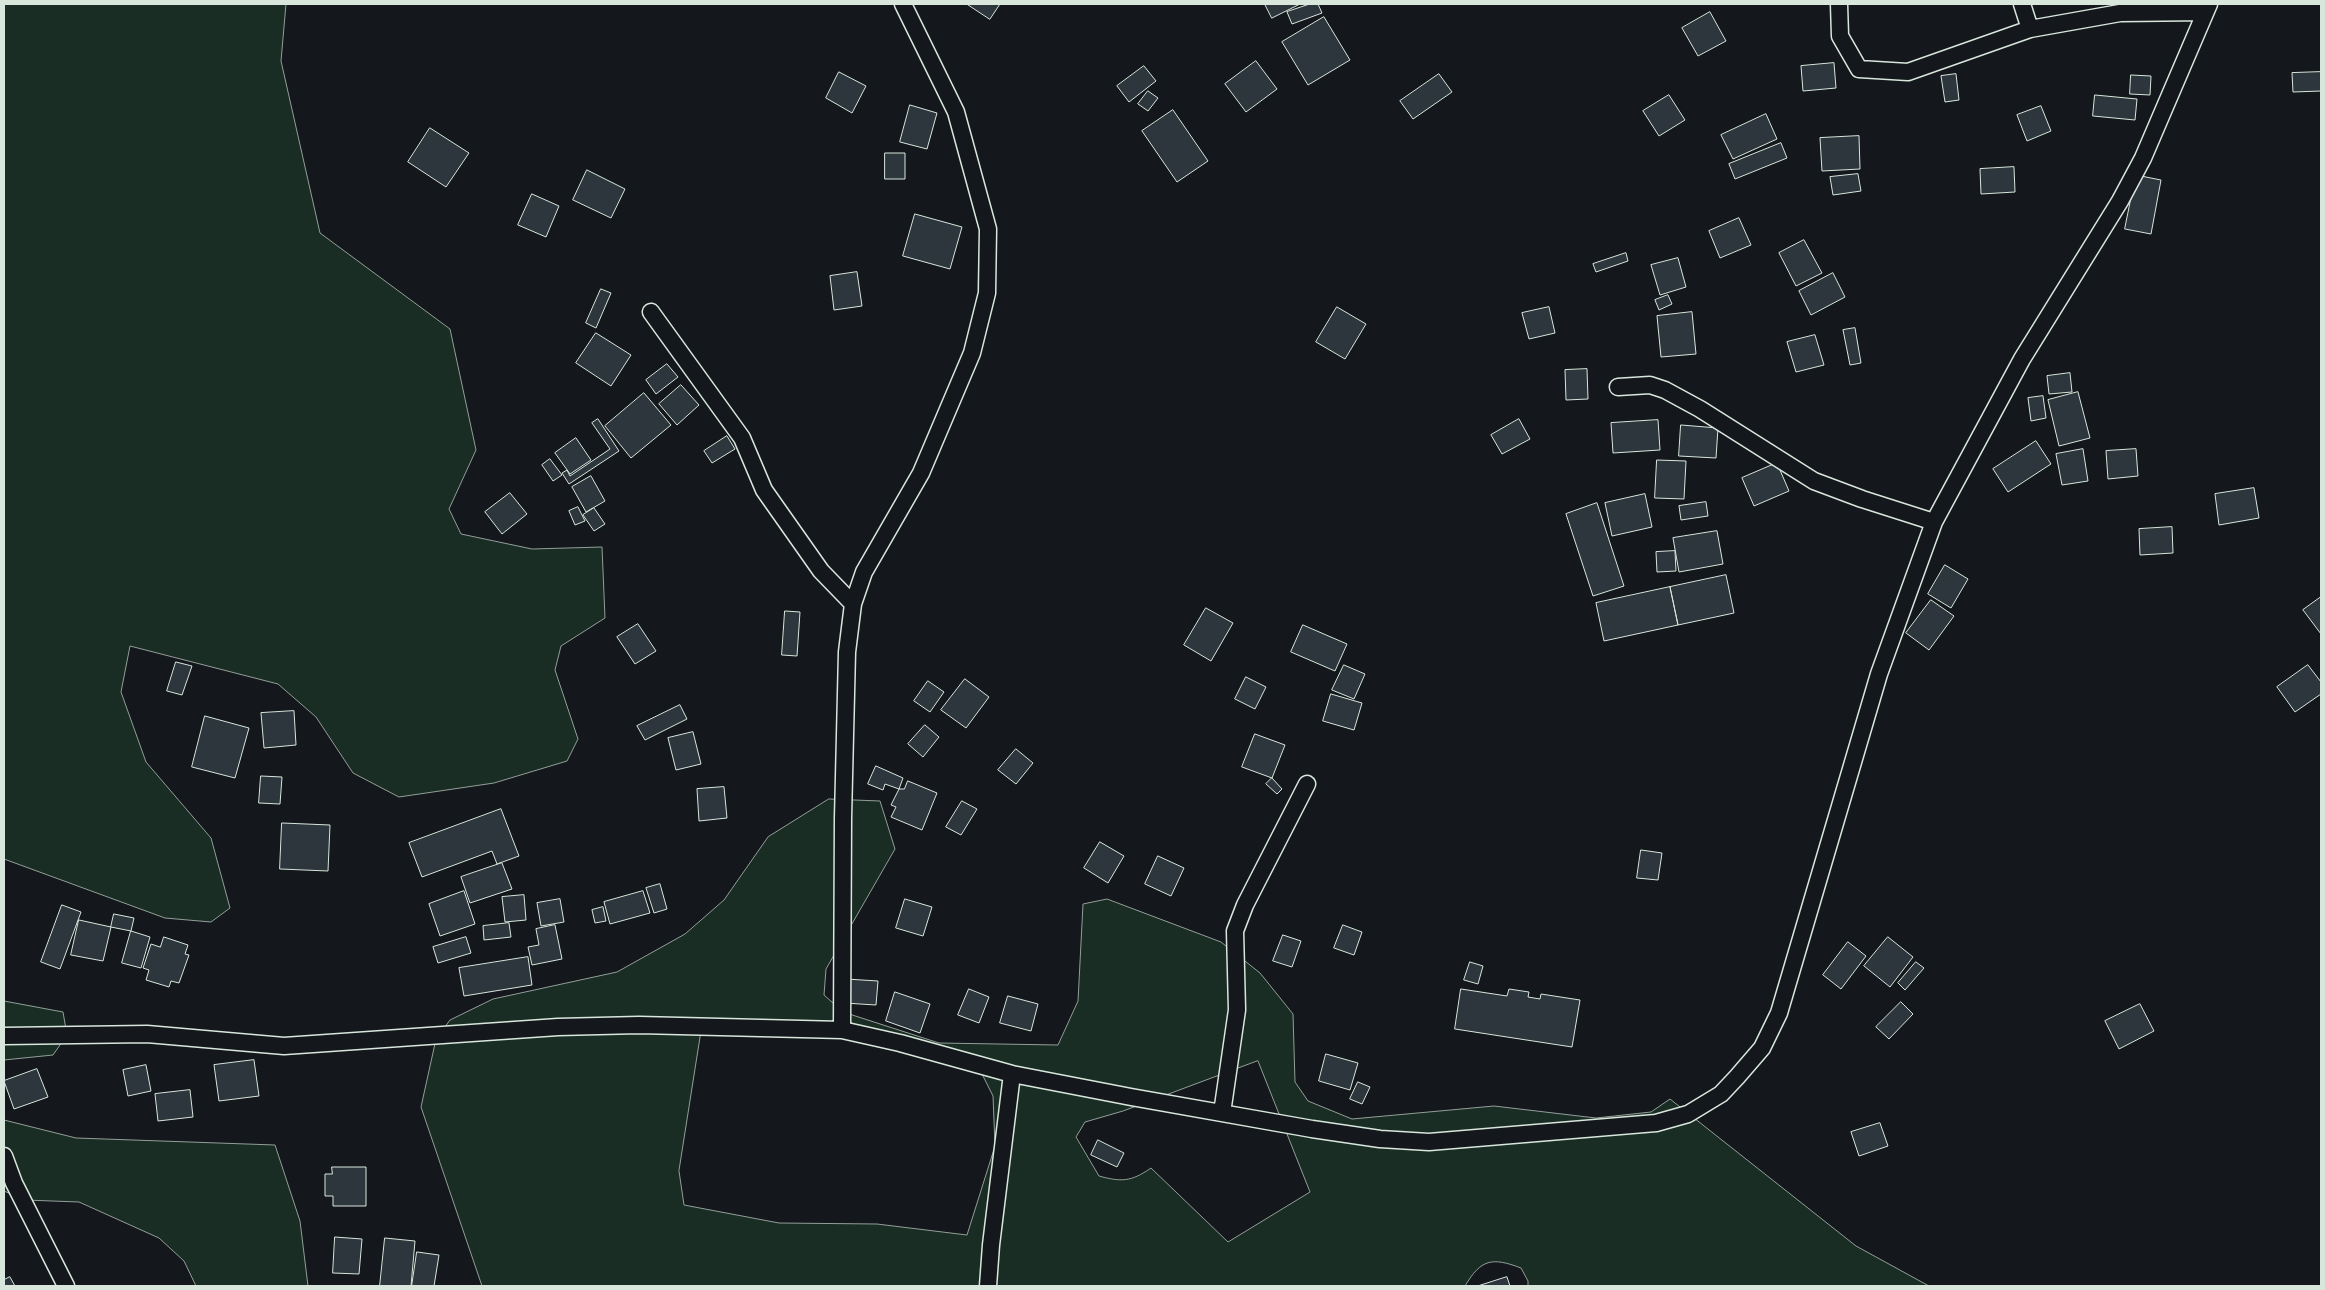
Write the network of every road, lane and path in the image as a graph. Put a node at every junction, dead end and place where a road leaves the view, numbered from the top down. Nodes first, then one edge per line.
1 (902, 4) edge
2 (1839, 4) edge
3 (2022, 4) edge
4 (2207, 8) edge
5 (2030, 29) junction
6 (650, 312) dead end
7 (1618, 386) dead end
8 (1934, 522) junction
9 (852, 604) junction
10 (1307, 784) dead end
11 (842, 1030) junction
12 (4, 1036) edge
13 (1012, 1074) junction
14 (1222, 1114) junction
15 (4, 1156) edge
16 (66, 1286) edge
17 (988, 1286) edge

1 - 9 street
2 - 5 street
3 - 5 street
4 - 5 street
4 - 8 street
6 - 9 street
7 - 8 street
8 - 14 street
9 - 11 street
10 - 14 street
11 - 12 street
11 - 13 street
13 - 14 street
13 - 17 street
15 - 16 street

